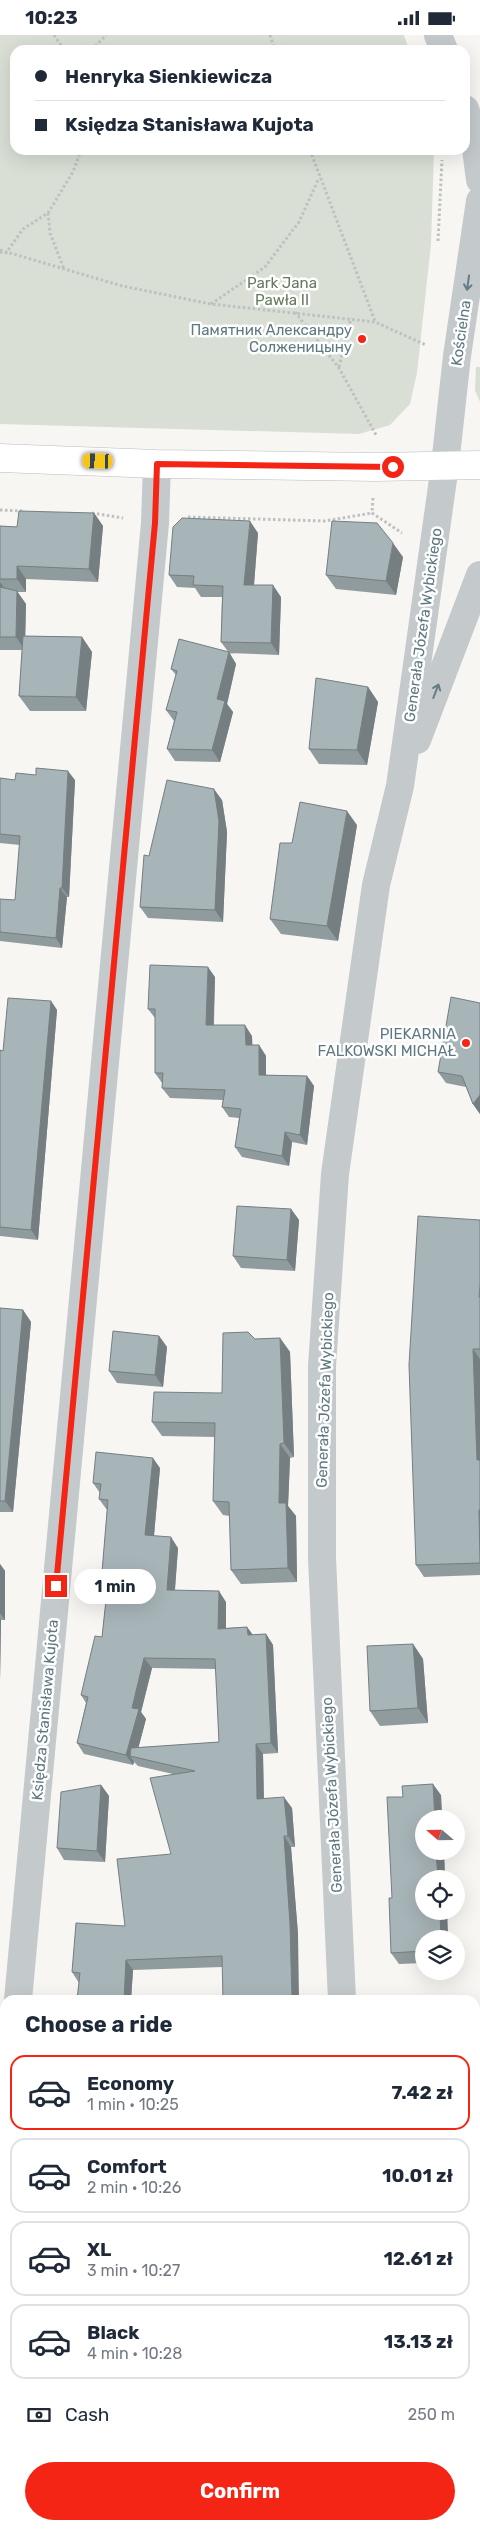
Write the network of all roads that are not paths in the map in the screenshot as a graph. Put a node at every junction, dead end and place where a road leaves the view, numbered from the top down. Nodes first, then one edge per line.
1 (470, 122) edge
2 (480, 180) edge
3 (480, 201) edge
4 (0, 458) edge
5 (157, 464) junction
6 (446, 465) junction
7 (480, 465) edge
8 (480, 575) edge
9 (400, 785) junction
10 (18, 1995) edge
11 (342, 1995) edge

1 - 2 street
3 -> 6 street, Kościelna
4 - 5 main road
5 - 6 main road
5 - 10 street, Księdza Stanisława Kujota
6 - 7 main road
6 - 9 street, Generała Józefa Wybickiego
9 -> 8 street, Generała Józefa Wybickiego
9 - 11 street, Generała Józefa Wybickiego

